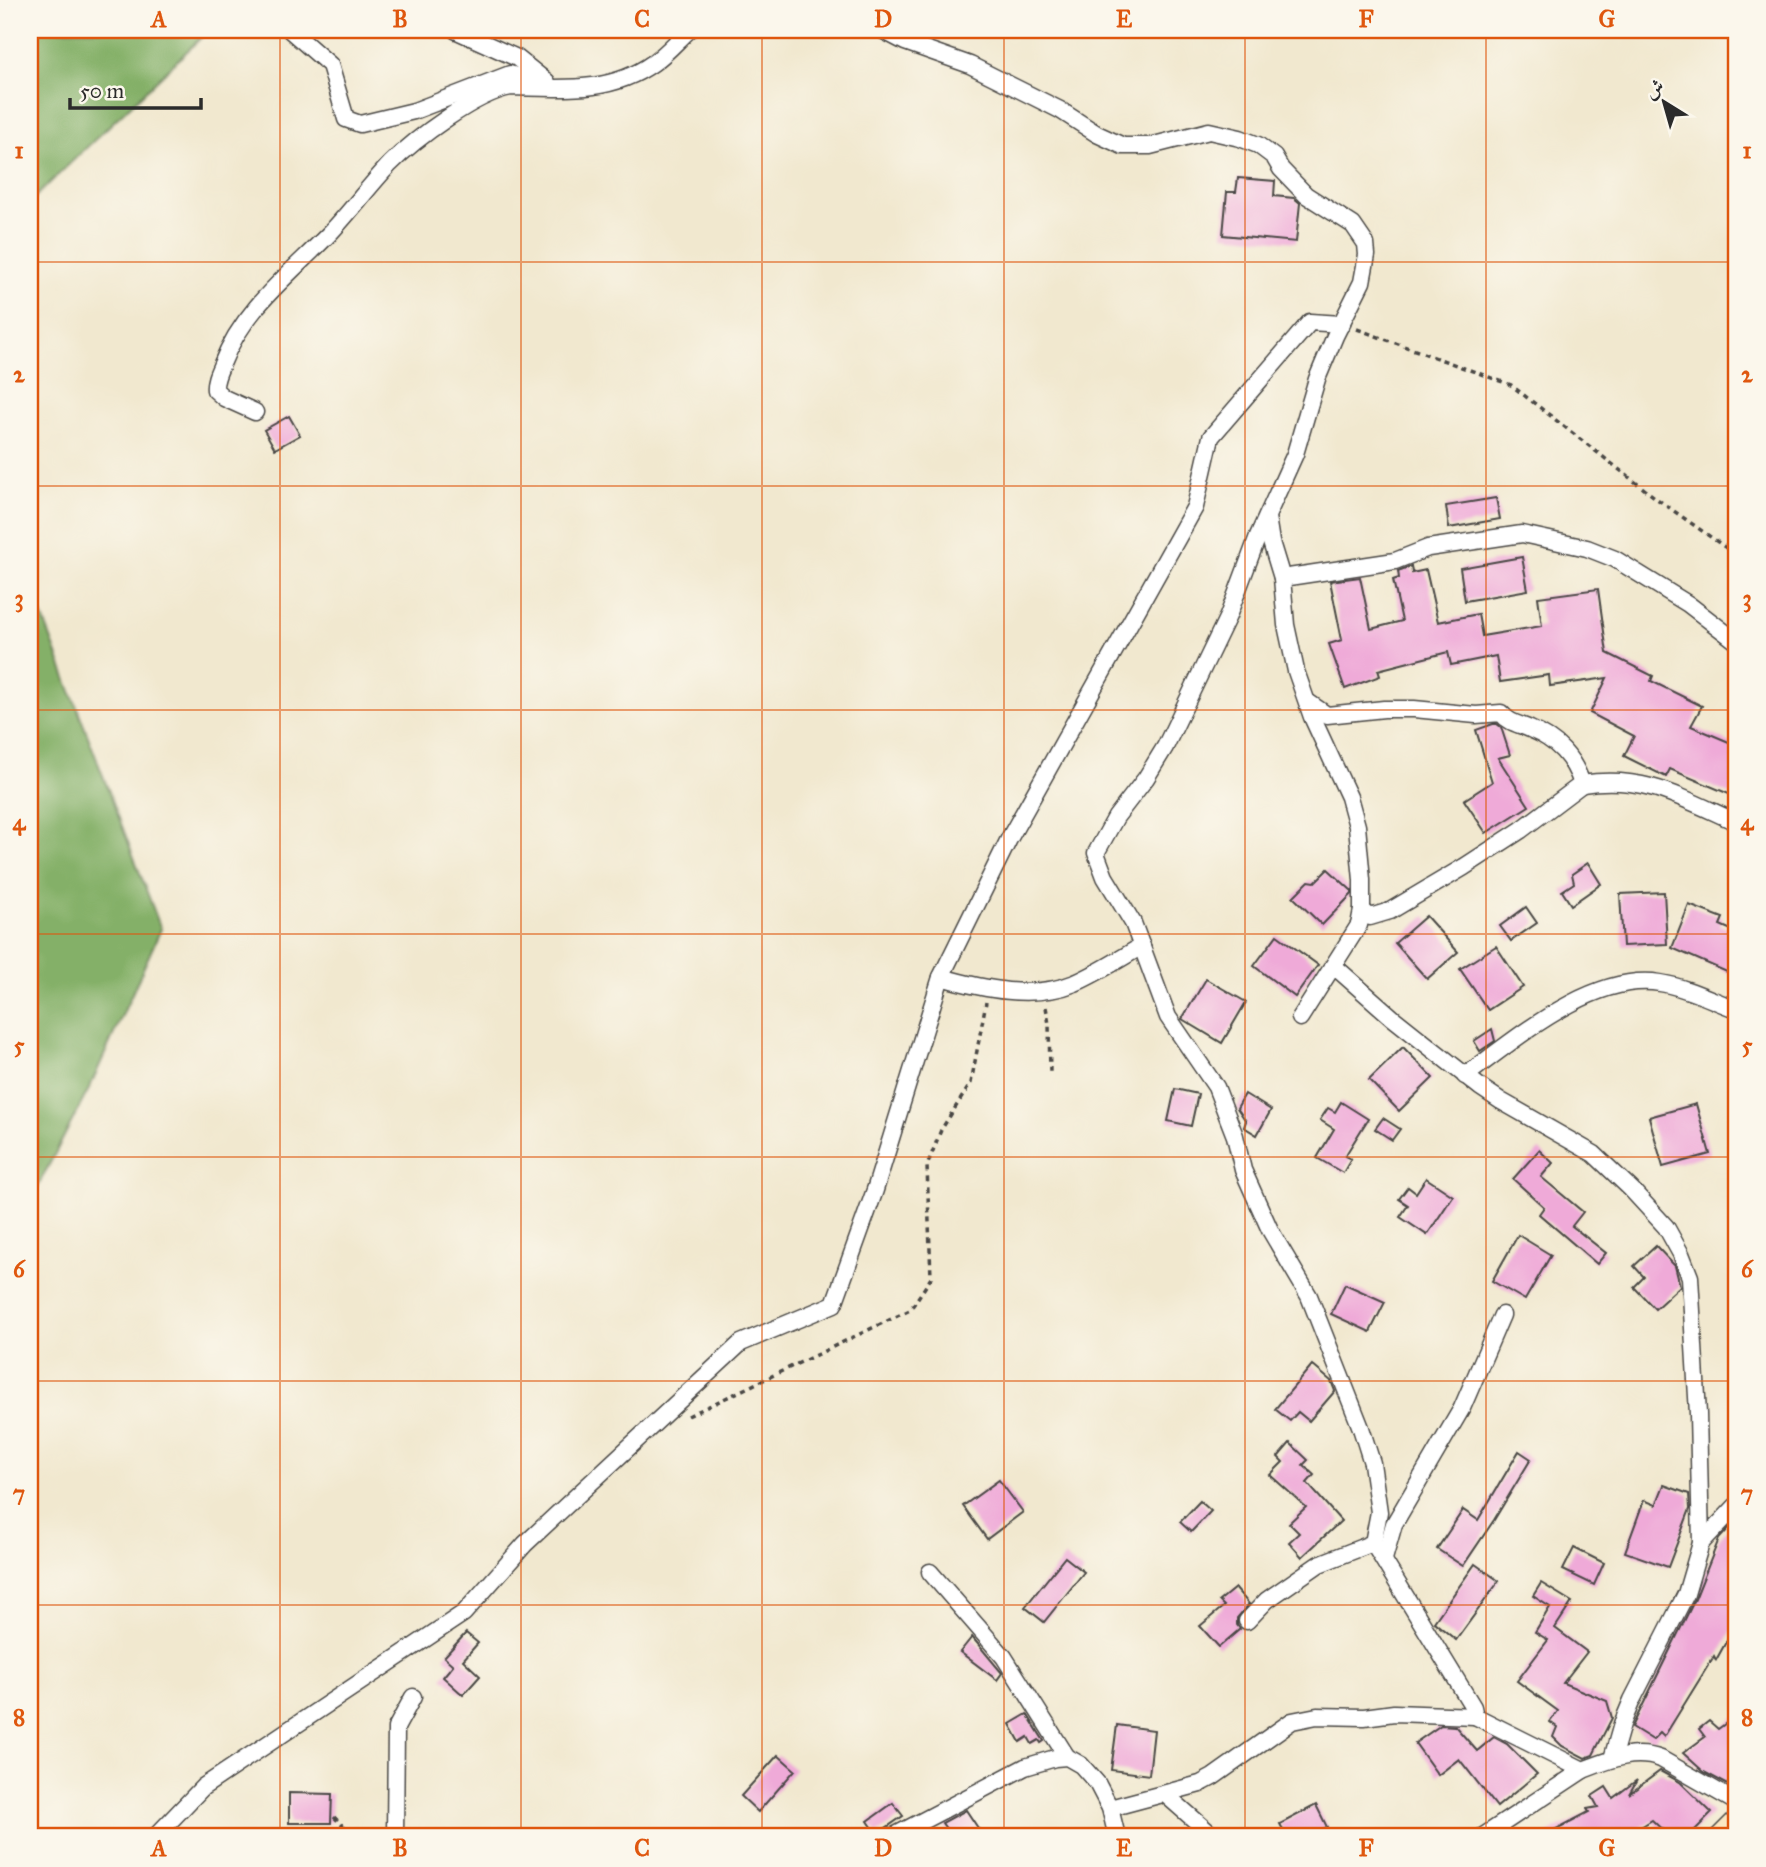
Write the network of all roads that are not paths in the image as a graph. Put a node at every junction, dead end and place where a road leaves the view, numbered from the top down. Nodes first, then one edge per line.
1 (290, 30) edge
2 (455, 30) edge
3 (689, 30) edge
4 (882, 30) edge
5 (554, 88) junction
6 (1342, 324) junction
7 (255, 412) dead end
8 (1267, 517) junction
9 (1282, 578) junction
10 (1736, 641) edge
11 (1308, 702) junction
12 (1582, 784) junction
13 (1736, 822) edge
14 (1363, 910) junction
15 (1142, 946) junction
16 (1335, 967) junction
17 (941, 977) junction
18 (1736, 1009) edge
19 (1300, 1018) dead end
20 (1465, 1076) junction
21 (1502, 1315) dead end
22 (1736, 1506) edge
23 (1373, 1543) junction
24 (1701, 1543) junction
25 (1384, 1559) junction
26 (930, 1572) dead end
27 (1247, 1621) dead end
28 (413, 1698) dead end
29 (1475, 1716) junction
30 (1068, 1757) junction
31 (1612, 1759) junction
32 (1583, 1769) junction
33 (1165, 1794) junction
34 (1736, 1802) edge
35 (1110, 1808) junction
36 (1736, 1822) edge
37 (394, 1836) edge
38 (155, 1837) edge
39 (892, 1837) edge
40 (1117, 1837) edge
41 (1213, 1837) edge
42 (1482, 1837) edge
43 (1721, 1837) edge

1 - 5 street
2 - 5 street
3 - 5 street
4 - 6 street
5 - 7 street
6 - 8 street
6 - 17 street
8 - 9 street
8 - 15 street
9 - 10 street
9 - 11 street
11 - 12 street
11 - 14 street
12 - 13 street
12 - 14 street
14 - 16 street
15 - 17 street
15 - 23 street
16 - 19 street
16 - 20 street
17 - 38 street
18 - 20 street
20 - 24 street
21 - 25 street
22 - 24 street
23 - 25 street
23 - 27 street
24 - 31 street
25 - 29 street
26 - 30 street
28 - 37 street
29 - 32 street
29 - 33 street
30 - 35 street
30 - 39 street
31 - 32 street
31 - 34 street
32 - 42 street
33 - 35 street
33 - 41 street
35 - 40 street
36 - 43 main road

